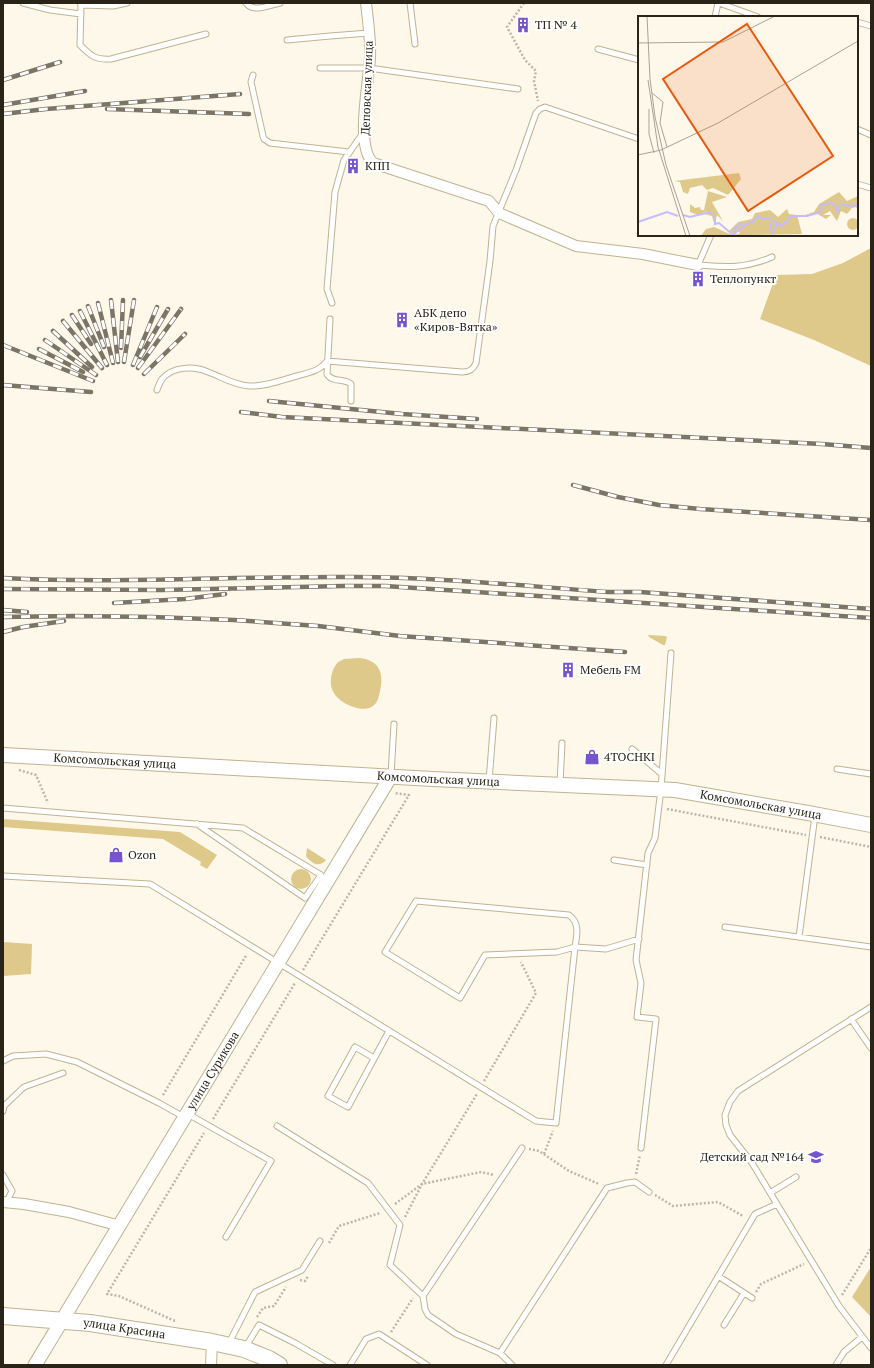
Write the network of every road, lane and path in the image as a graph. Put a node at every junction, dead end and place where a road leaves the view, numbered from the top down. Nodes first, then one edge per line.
1 (23, 3) edge
2 (127, 3) edge
3 (246, 3) edge
4 (280, 3) edge
5 (366, 3) edge
6 (410, 3) edge
7 (524, 3) edge
8 (719, 3) edge
9 (34, 4) edge
10 (80, 4) edge
11 (80, 14) junction
12 (715, 16) edge
13 (755, 16) edge
14 (858, 22) edge
15 (871, 26) edge
16 (369, 33) junction
17 (206, 34) dead end
18 (287, 40) dead end
19 (415, 44) dead end
20 (598, 49) dead end
21 (638, 60) edge
22 (320, 68) dead end
23 (369, 68) junction
24 (253, 75) dead end
25 (518, 90) dead end
26 (540, 109) junction
27 (858, 129) edge
28 (364, 133) junction
29 (871, 135) edge
30 (638, 139) edge
31 (349, 152) junction
32 (858, 184) edge
33 (871, 188) edge
34 (499, 213) junction
35 (711, 236) edge
36 (772, 257) dead end
37 (698, 265) junction
38 (332, 303) dead end
39 (330, 319) dead end
40 (326, 361) junction
41 (157, 390) dead end
42 (351, 401) dead end
43 (671, 653) dead end
44 (494, 718) dead end
45 (394, 724) dead end
46 (562, 743) dead end
47 (632, 749) dead end
48 (3, 755) edge
49 (16, 769) dead end
50 (837, 769) dead end
51 (662, 774) junction
52 (871, 774) edge
53 (391, 776) junction
54 (489, 781) junction
55 (560, 785) junction
56 (661, 789) junction
57 (382, 792) junction
58 (3, 808) edge
59 (659, 808) junction
60 (51, 812) junction
61 (815, 814) junction
62 (197, 824) junction
63 (871, 825) edge
64 (812, 836) junction
65 (871, 847) edge
66 (614, 860) dead end
67 (647, 864) junction
68 (3, 876) edge
69 (725, 927) dead end
70 (799, 937) junction
71 (638, 939) junction
72 (252, 946) junction
73 (575, 947) junction
74 (871, 947) edge
75 (278, 963) junction
76 (300, 976) junction
77 (871, 1007) edge
78 (852, 1019) junction
79 (389, 1031) junction
80 (871, 1048) edge
81 (374, 1058) junction
82 (3, 1061) edge
83 (63, 1073) dead end
84 (159, 1102) junction
85 (3, 1111) edge
86 (186, 1116) junction
87 (556, 1123) junction
88 (209, 1126) junction
89 (277, 1126) dead end
90 (522, 1148) joint
91 (641, 1148) joint
92 (544, 1154) junction
93 (3, 1176) edge
94 (504, 1177) junction
95 (796, 1177) dead end
96 (635, 1182) junction
97 (607, 1188) junction
98 (649, 1192) joint
99 (770, 1193) junction
100 (5, 1202) edge
101 (778, 1204) junction
102 (388, 1209) junction
103 (751, 1221) junction
104 (120, 1226) junction
105 (339, 1226) dead end
106 (226, 1237) dead end
107 (320, 1241) dead end
108 (871, 1248) edge
109 (812, 1260) junction
110 (718, 1276) junction
111 (417, 1291) junction
112 (744, 1293) junction
113 (842, 1295) dead end
114 (424, 1296) junction
115 (752, 1298) joint
116 (263, 1308) dead end
117 (3, 1316) edge
118 (257, 1318) dead end
119 (63, 1320) junction
120 (180, 1324) dead end
121 (724, 1325) dead end
122 (862, 1337) junction
123 (386, 1339) junction
124 (212, 1342) junction
125 (227, 1345) junction
126 (871, 1348) edge
127 (244, 1349) junction
128 (500, 1353) junction
129 (35, 1365) edge
130 (211, 1365) edge
131 (279, 1365) edge
132 (333, 1365) edge
133 (350, 1365) edge
134 (428, 1365) edge
135 (512, 1365) edge
136 (666, 1365) edge
137 (836, 1365) edge

1 - 9 lane
2 - 10 lane
3 - 4 lane
5 - 16 street, Деповская улица
6 - 19 lane
7 - 26 path
8 - 12 lane
8 - 13 lane
9 - 11 lane
10 - 11 lane
11 - 17 lane
14 - 15 lane
16 - 18 lane
16 - 23 street, Деповская улица
20 - 21 lane
22 - 23 lane
23 - 25 lane
23 - 28 street, Деповская улица
24 - 31 lane
26 - 30 lane
26 - 34 lane
27 - 29 lane
28 - 31 lane
28 - 34 street, Деповская улица
31 - 38 lane
32 - 33 lane
34 - 37 street, Деповская улица
34 - 40 lane
35 - 37 lane
36 - 37 lane
39 - 40 lane
40 - 41 lane
40 - 42 lane
43 - 51 lane
44 - 54 lane
45 - 53 lane
46 - 55 lane
47 - 51 lane
48 - 53 main road, Комсомольская улица
49 - 60 path
50 - 52 lane
51 - 56 lane
53 - 54 main road, Комсомольская улица
53 - 57 street, улица Сурикова
54 - 55 main road, Комсомольская улица
55 - 56 main road, Комсомольская улица
56 - 59 lane
56 - 61 main road, Комсомольская улица
57 - 75 street, улица Сурикова
57 - 76 path
58 - 60 lane
59 - 64 path
59 - 67 lane
60 - 62 lane
61 - 63 main road, Комсомольская улица
61 - 64 lane
62 - 62 lane
64 - 65 path
64 - 70 lane
66 - 67 lane
67 - 71 lane
68 - 72 lane
69 - 70 lane
70 - 74 lane
71 - 73 lane
71 - 91 lane
72 - 75 lane
72 - 84 path
73 - 73 lane
73 - 87 lane
75 - 76 lane
75 - 86 street, улица Сурикова
76 - 79 lane
76 - 88 path
77 - 78 lane
78 - 80 lane
78 - 99 lane
79 - 81 lane
79 - 87 lane
81 - 81 lane
82 - 84 lane
83 - 85 lane
84 - 86 lane
86 - 88 lane
86 - 104 street, улица Сурикова
87 - 92 path
88 - 106 lane
88 - 120 path
89 - 102 lane
90 - 92 path
90 - 94 lane
91 - 96 path
92 - 97 path
93 - 100 lane
94 - 102 path
94 - 114 lane
95 - 99 lane
96 - 97 lane
96 - 98 lane
97 - 128 lane
98 - 103 path
99 - 101 lane
100 - 104 street
101 - 103 lane
101 - 109 lane
102 - 105 path
102 - 111 lane
103 - 110 lane
104 - 119 street, улица Сурикова
107 - 125 lane
108 - 113 path
109 - 115 path
109 - 122 lane
110 - 112 lane
110 - 136 lane
111 - 114 lane
111 - 123 path
112 - 115 lane
112 - 121 lane
114 - 128 lane
116 - 118 path
117 - 119 main road, улица Красина
119 - 124 main road, улица Красина
119 - 129 street, улица Сурикова
122 - 126 lane
122 - 137 lane
123 - 133 lane
123 - 134 lane
124 - 125 main road, улица Красина
124 - 130 street
125 - 127 main road, улица Красина
127 - 131 main road, улица Красина
127 - 132 lane
128 - 135 lane

